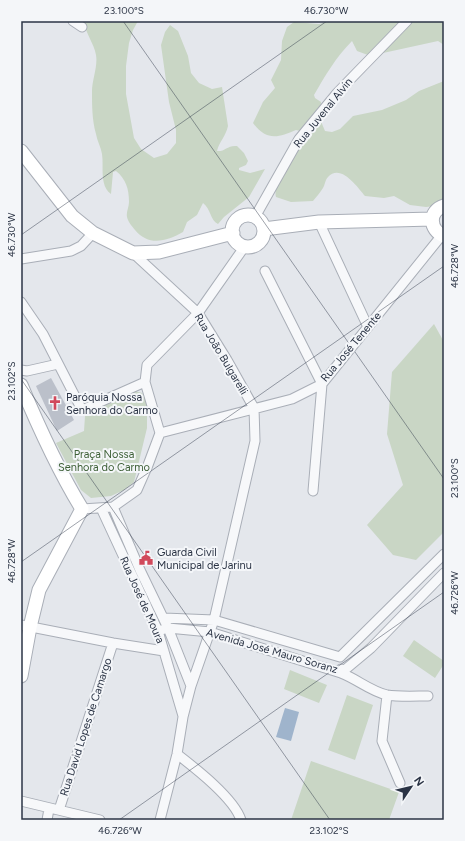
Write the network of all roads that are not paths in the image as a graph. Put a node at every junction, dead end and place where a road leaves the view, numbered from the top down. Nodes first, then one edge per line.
1 (73, 21) edge
2 (406, 21) edge
3 (82, 27) dead end
4 (21, 151) edge
5 (444, 206) edge
6 (255, 216) junction
7 (432, 219) junction
8 (319, 222) junction
9 (264, 229) junction
10 (93, 233) junction
11 (233, 233) junction
12 (443, 236) edge
13 (245, 246) junction
14 (133, 253) junction
15 (21, 259) edge
16 (265, 271) dead end
17 (21, 302) edge
18 (198, 313) junction
19 (368, 327) junction
20 (58, 364) junction
21 (21, 370) edge
22 (145, 382) junction
23 (322, 384) junction
24 (21, 385) edge
25 (254, 408) junction
26 (160, 433) junction
27 (313, 492) dead end
28 (113, 507) junction
29 (101, 508) junction
30 (82, 509) junction
31 (444, 554) edge
32 (140, 570) junction
33 (130, 573) junction
34 (444, 574) edge
35 (164, 618) junction
36 (214, 620) junction
37 (26, 626) edge
38 (168, 628) junction
39 (158, 631) junction
40 (210, 632) junction
41 (113, 643) junction
42 (164, 651) junction
43 (340, 657) junction
44 (341, 673) junction
45 (21, 676) edge
46 (191, 686) junction
47 (387, 695) junction
48 (428, 696) dead end
49 (183, 717) junction
50 (177, 754) junction
51 (400, 783) dead end
52 (21, 801) edge
53 (49, 809) junction
54 (59, 810) junction
55 (47, 820) edge
56 (100, 820) edge
57 (160, 820) edge
58 (242, 820) edge

1 - 3 street
2 - 6 street, Rua Juvenal Alvin
4 - 10 main road
5 - 7 main road
6 - 9 main road
6 - 11 main road
7 - 8 main road
7 - 12 main road
8 - 9 main road
8 - 19 street
9 - 13 main road
10 - 14 main road
10 - 15 street
11 - 13 main road
11 - 14 main road
12 - 19 street, Rua José Tenente
13 - 18 street
14 - 18 street, Rua João Bulgarelli
16 - 23 street
17 - 20 street
18 - 22 street
18 - 25 street, Rua João Bulgarelli
19 - 23 street, Rua José Tenente
20 - 21 street
20 - 22 street
22 - 26 street
23 - 25 street, Rua José Tenente
23 - 27 street
24 - 30 main road
25 - 26 street, Rua José Tenente
25 - 36 street
26 - 28 street
28 - 29 street
28 - 32 street, Rua José de Moura
29 - 30 street
29 - 33 street, Rua José de Moura
30 - 37 main road
31 - 43 street, Avenida José Mauro Soranz
32 - 33 street
32 - 35 street, Rua José de Moura
33 - 39 street, Rua José de Moura
34 - 44 street, Avenida José Mauro Soranz
35 - 36 street, Avenida José Mauro Soranz
35 - 38 street, Rua José de Moura
36 - 40 street
36 - 43 street, Avenida José Mauro Soranz
37 - 41 street
37 - 45 main road
38 - 39 street, Avenida José Mauro Soranz
38 - 40 street, Avenida José Mauro Soranz
38 - 46 street, Rua José de Moura
39 - 42 street, Rua José de Moura
40 - 44 street, Avenida José Mauro Soranz
40 - 46 street
41 - 42 street
41 - 54 street, Rua David Lopes de Camargo
42 - 49 street, Rua José de Moura
43 - 44 street
44 - 47 street
46 - 49 street
47 - 48 street
47 - 51 street
49 - 50 street
50 - 57 street
50 - 58 street
52 - 53 street
53 - 54 street
53 - 55 street
54 - 56 street

